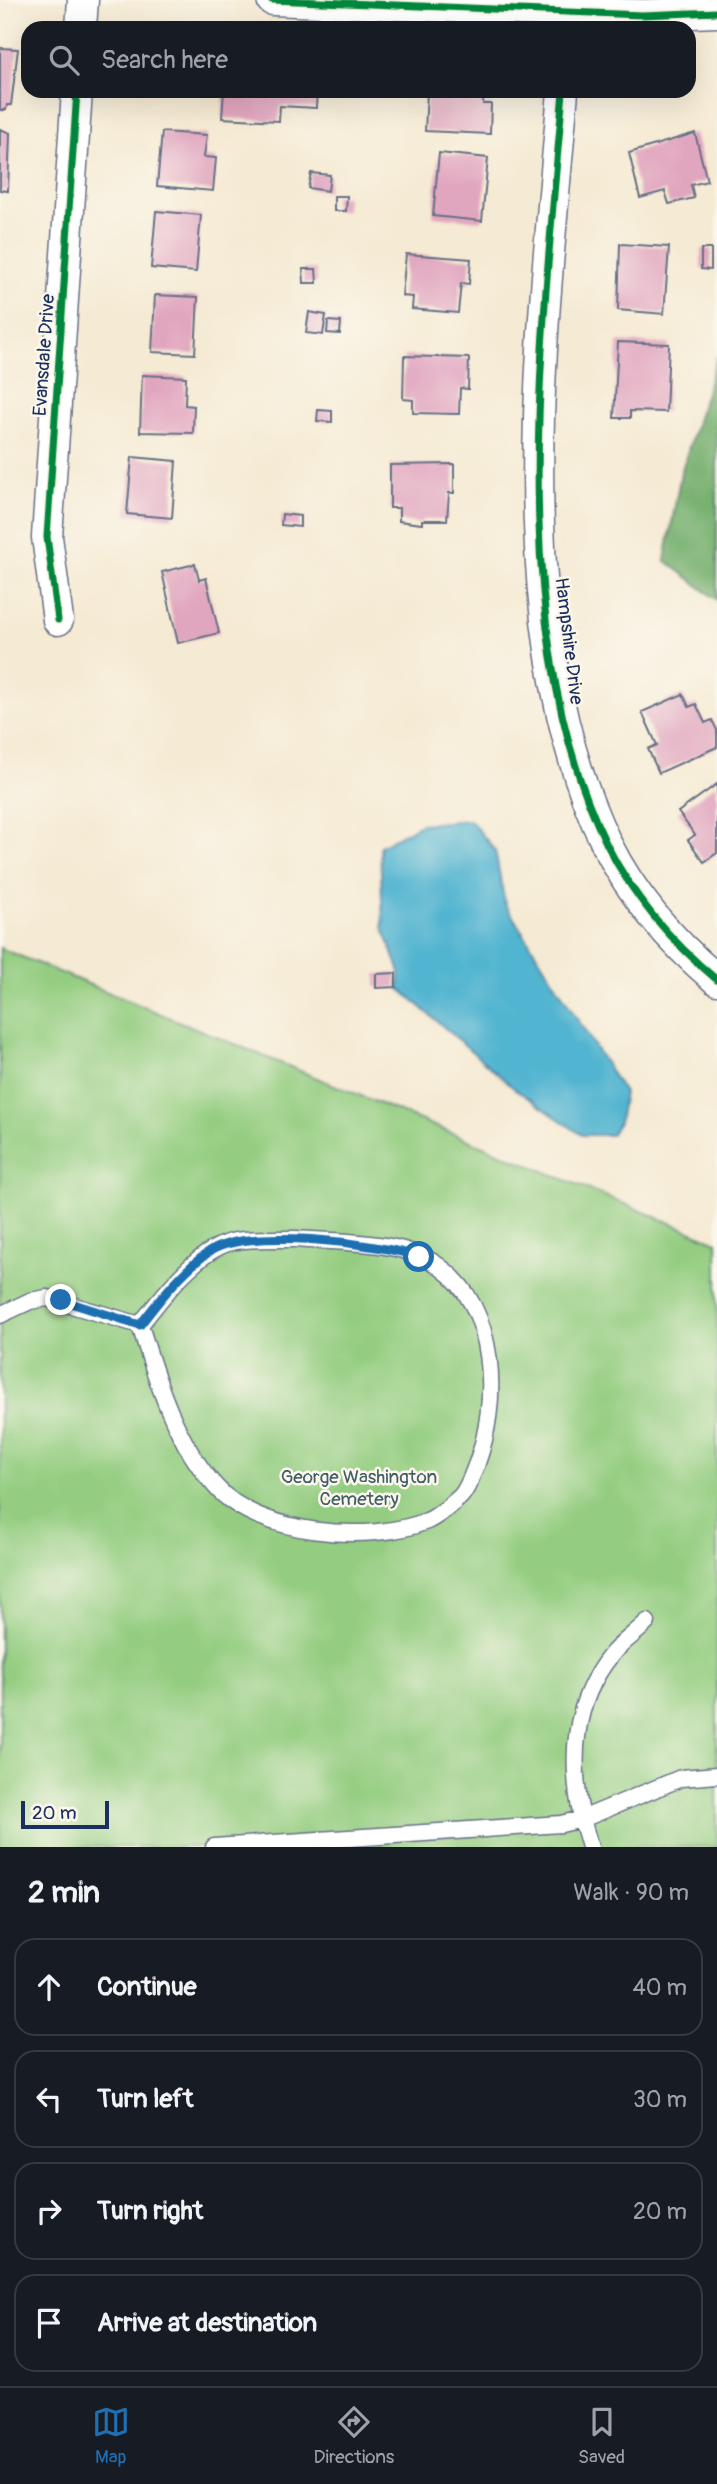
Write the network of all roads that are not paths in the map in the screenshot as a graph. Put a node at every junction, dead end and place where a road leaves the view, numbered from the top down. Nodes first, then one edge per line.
1 (83, 0) edge
2 (272, 0) edge
3 (717, 12) edge
4 (569, 13) edge
5 (82, 21) edge
6 (77, 98) edge
7 (562, 98) edge
8 (58, 620) dead end
9 (711, 964) edge
10 (0, 1315) edge
11 (140, 1325) junction
12 (647, 1622) dead end
13 (717, 1775) edge
14 (582, 1819) junction
15 (214, 1847) edge
16 (590, 1847) edge

1 - 5 street
2 - 4 street
3 - 4 street
6 - 8 street, Evansdale Drive
7 - 9 street, Hampshire Drive
10 - 11 lane
11 - 11 lane
12 - 14 lane
13 - 14 lane
14 - 15 lane
14 - 16 lane

